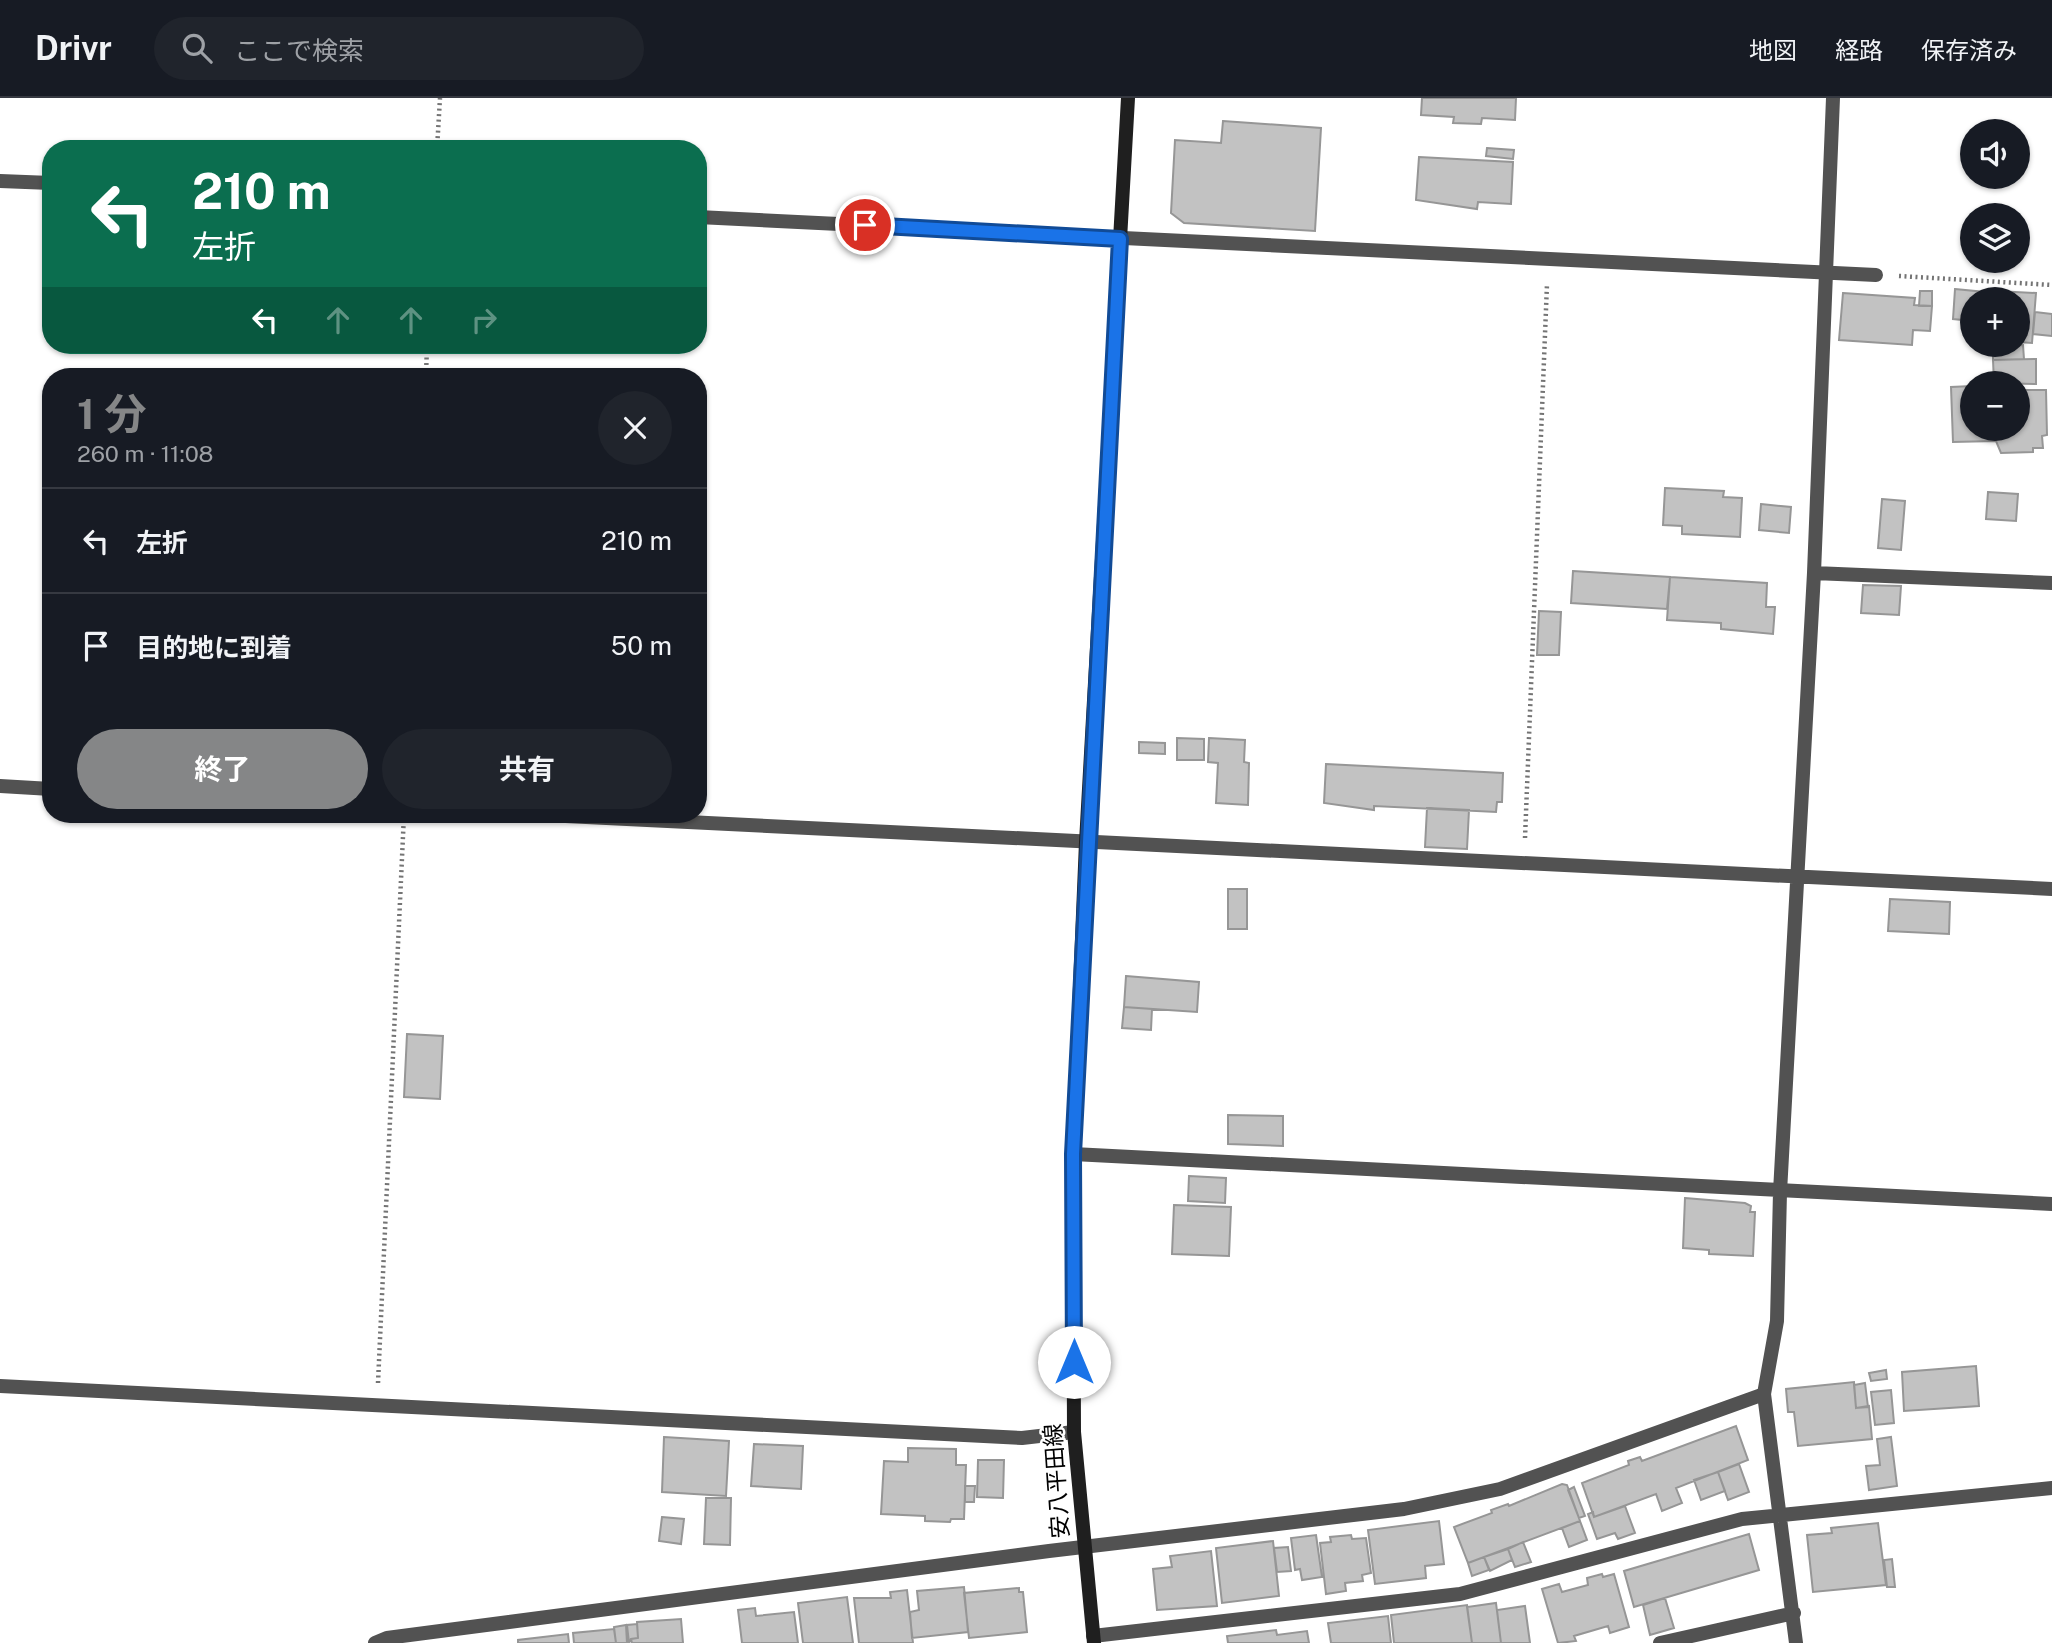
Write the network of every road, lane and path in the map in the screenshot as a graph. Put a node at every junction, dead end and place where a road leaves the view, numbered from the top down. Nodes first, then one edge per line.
1 (440, 98) edge
2 (1128, 98) edge
3 (1833, 98) edge
4 (438, 140) edge
5 (0, 181) edge
6 (42, 183) edge
7 (707, 217) edge
8 (1120, 239) junction
9 (1548, 259) junction
10 (1824, 272) junction
11 (1876, 275) joint
12 (2052, 285) edge
13 (1814, 573) junction
14 (2052, 583) edge
15 (0, 786) edge
16 (42, 788) edge
17 (404, 823) edge
18 (705, 823) edge
19 (1086, 842) junction
20 (1524, 863) junction
21 (1796, 876) junction
22 (2052, 889) edge
23 (1073, 1154) junction
24 (1780, 1192) junction
25 (2052, 1204) edge
26 (0, 1386) edge
27 (1764, 1394) junction
28 (377, 1405) junction
29 (1074, 1432) junction
30 (2052, 1488) edge
31 (1782, 1516) junction
32 (1084, 1547) junction
33 (1794, 1613) junction
34 (1094, 1640) edge
35 (383, 1641) edge
36 (1661, 1643) edge
37 (1796, 1643) edge

1 - 4 path
2 - 8 main road, 安八平田線
3 - 10 street
5 - 6 street
7 - 8 street
8 - 9 street
8 - 19 main road, 安八平田線
9 - 10 street
9 - 20 path
10 - 11 street
10 - 13 street
11 - 12 path
13 - 14 street
13 - 21 street
15 - 16 street
17 - 28 path
18 - 19 street
19 - 20 street
19 - 23 main road, 安八平田線
20 - 21 street
21 - 22 street
21 - 24 street
23 - 24 street
23 - 29 main road, 安八平田線
24 - 25 street
24 - 27 street
26 - 28 street
27 - 31 street
27 - 32 street
28 - 29 street
29 - 32 main road, 安八平田線
30 - 31 street
31 - 33 street
31 - 34 street
32 - 34 main road, 安八平田線
32 - 35 street
33 - 36 street
33 - 37 street

